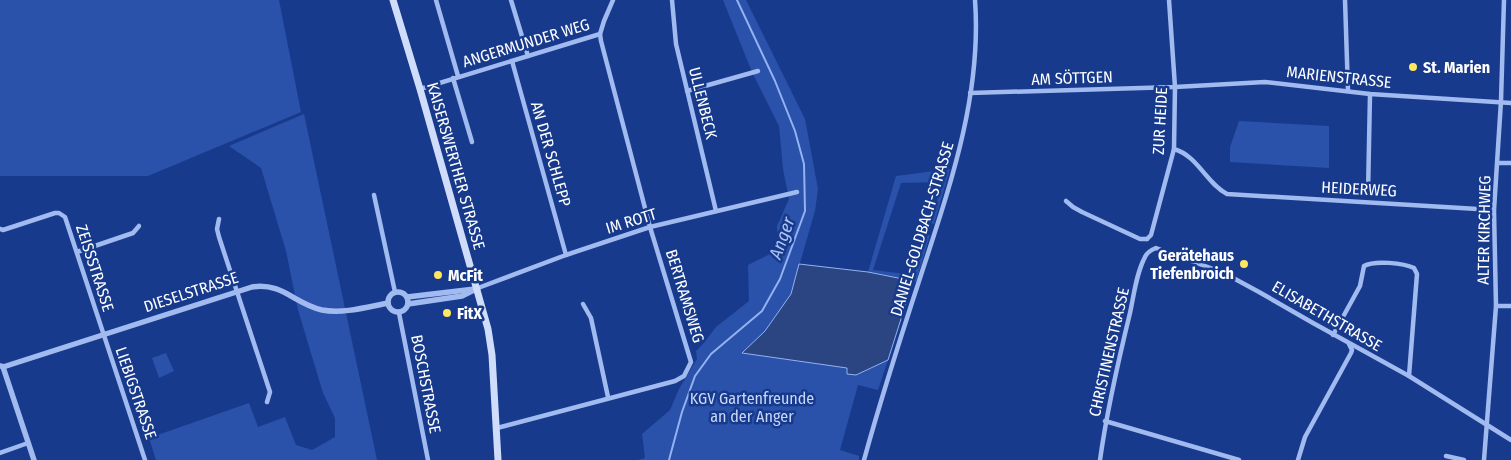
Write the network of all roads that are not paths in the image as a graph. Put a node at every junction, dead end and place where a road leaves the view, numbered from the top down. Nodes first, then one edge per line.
1 (393, 0) edge
2 (436, 0) edge
3 (511, 0) edge
4 (613, 0) edge
5 (672, 0) edge
6 (975, 0) edge
7 (1169, 0) edge
8 (1346, 0) edge
9 (1504, 0) edge
10 (600, 34) junction
11 (528, 56) junction
12 (512, 61) junction
13 (758, 70) dead end
14 (456, 77) junction
15 (1175, 87) junction
16 (420, 89) junction
17 (687, 91) junction
18 (1348, 91) junction
19 (970, 93) junction
20 (1370, 94) junction
21 (1501, 102) junction
22 (1511, 103) edge
23 (472, 142) dead end
24 (1174, 149) junction
25 (1498, 162) junction
26 (1511, 163) edge
27 (796, 192) dead end
28 (1368, 194) dead end
29 (374, 195) dead end
30 (1066, 201) dead end
31 (1494, 210) junction
32 (716, 211) junction
33 (218, 219) dead end
34 (139, 226) dead end
35 (650, 227) junction
36 (0, 229) edge
37 (1147, 239) junction
38 (1150, 251) junction
39 (77, 252) junction
40 (566, 255) junction
41 (478, 288) junction
42 (236, 291) junction
43 (395, 292) junction
44 (407, 297) junction
45 (388, 303) junction
46 (408, 304) junction
47 (583, 304) dead end
48 (1496, 306) junction
49 (1511, 306) edge
50 (399, 312) junction
51 (103, 335) junction
52 (1333, 335) junction
53 (1348, 343) junction
54 (1, 366) edge
55 (1409, 376) junction
56 (608, 397) junction
57 (267, 402) dead end
58 (1105, 422) junction
59 (1487, 424) junction
60 (497, 428) junction
61 (1511, 440) edge
62 (28, 443) junction
63 (0, 452) edge
64 (1446, 456) dead end
65 (34, 460) edge
66 (144, 460) edge
67 (428, 460) edge
68 (498, 460) edge
69 (864, 460) edge
70 (1100, 460) edge
71 (1238, 460) edge
72 (1298, 460) edge
73 (1464, 460) edge
74 (1484, 460) edge

1 - 16 main road, KAISERSWERTHER STRASSE
2 - 14 street
3 - 11 street
4 - 10 street, ANGERMUNDER WEG
5 - 17 street, ULLENBECK
6 - 19 street, DANIEL-GOLDBACH-STRASSE
7 - 15 street, ZUR HEIDE
8 - 18 street
9 - 21 street, ALTER KIRCHWEG
10 - 11 street, ANGERMUNDER WEG
10 - 35 street, BERTRAMSWEG
11 - 12 street, ANGERMUNDER WEG
12 - 14 street, ANGERMUNDER WEG
12 - 40 street, AN DER SCHLEPP
13 - 17 street
14 - 16 street, ANGERMUNDER WEG
14 - 23 street, ANGERMUNDER WEG
15 - 18 street, MARIENSTRASSE
15 - 19 street, AM SÖTTGEN
15 - 24 street, ZUR HEIDE
16 - 41 main road, KAISERSWERTHER STRASSE
17 - 32 street, ULLENBECK
18 - 20 street, MARIENSTRASSE
19 - 69 street, DANIEL-GOLDBACH-STRASSE
20 - 21 street, MARIENSTRASSE
20 - 28 street
21 - 22 street, MARIENSTRASSE
21 - 25 street, ALTER KIRCHWEG
24 - 31 street, HEIDERWEG
24 - 37 street, ZUR HEIDE
25 - 26 street
25 - 31 street, ALTER KIRCHWEG
27 - 32 street, IM ROTT
29 - 43 street
30 - 37 street
31 - 48 street, ALTER KIRCHWEG
32 - 35 street, IM ROTT
33 - 42 street
34 - 39 street
35 - 40 street, IM ROTT
35 - 56 street, BERTRAMSWEG
36 - 39 street, ZEISSSTRASSE
37 - 38 street
38 - 52 street, ELISABETHSTRASSE
38 - 58 street, CHRISTINENSTRASSE
39 - 51 street, ZEISSSTRASSE
40 - 41 street, IM ROTT
41 - 44 street
41 - 46 street
41 - 60 main road, KAISERSWERTHER STRASSE
42 - 45 street, DIESELSTRASSE
42 - 51 street, DIESELSTRASSE
42 - 57 street
43 - 44 street
43 - 45 street
44 - 46 street
45 - 50 street
46 - 50 street
47 - 56 street
48 - 49 street
48 - 59 street, ALTER KIRCHWEG
50 - 67 street, BOSCHSTRASSE
51 - 54 street, DIESELSTRASSE
51 - 66 street, LIEBIGSTRASSE
52 - 53 street, ELISABETHSTRASSE
52 - 55 street
53 - 55 street, ELISABETHSTRASSE
53 - 72 street
54 - 62 street
55 - 59 street, ELISABETHSTRASSE
56 - 60 street, BERTRAMSWEG
58 - 70 street, CHRISTINENSTRASSE
58 - 71 street
59 - 61 street, ELISABETHSTRASSE
59 - 74 street, ALTER KIRCHWEG
60 - 68 main road, KAISERSWERTHER STRASSE
62 - 63 street
62 - 65 street
64 - 73 street

